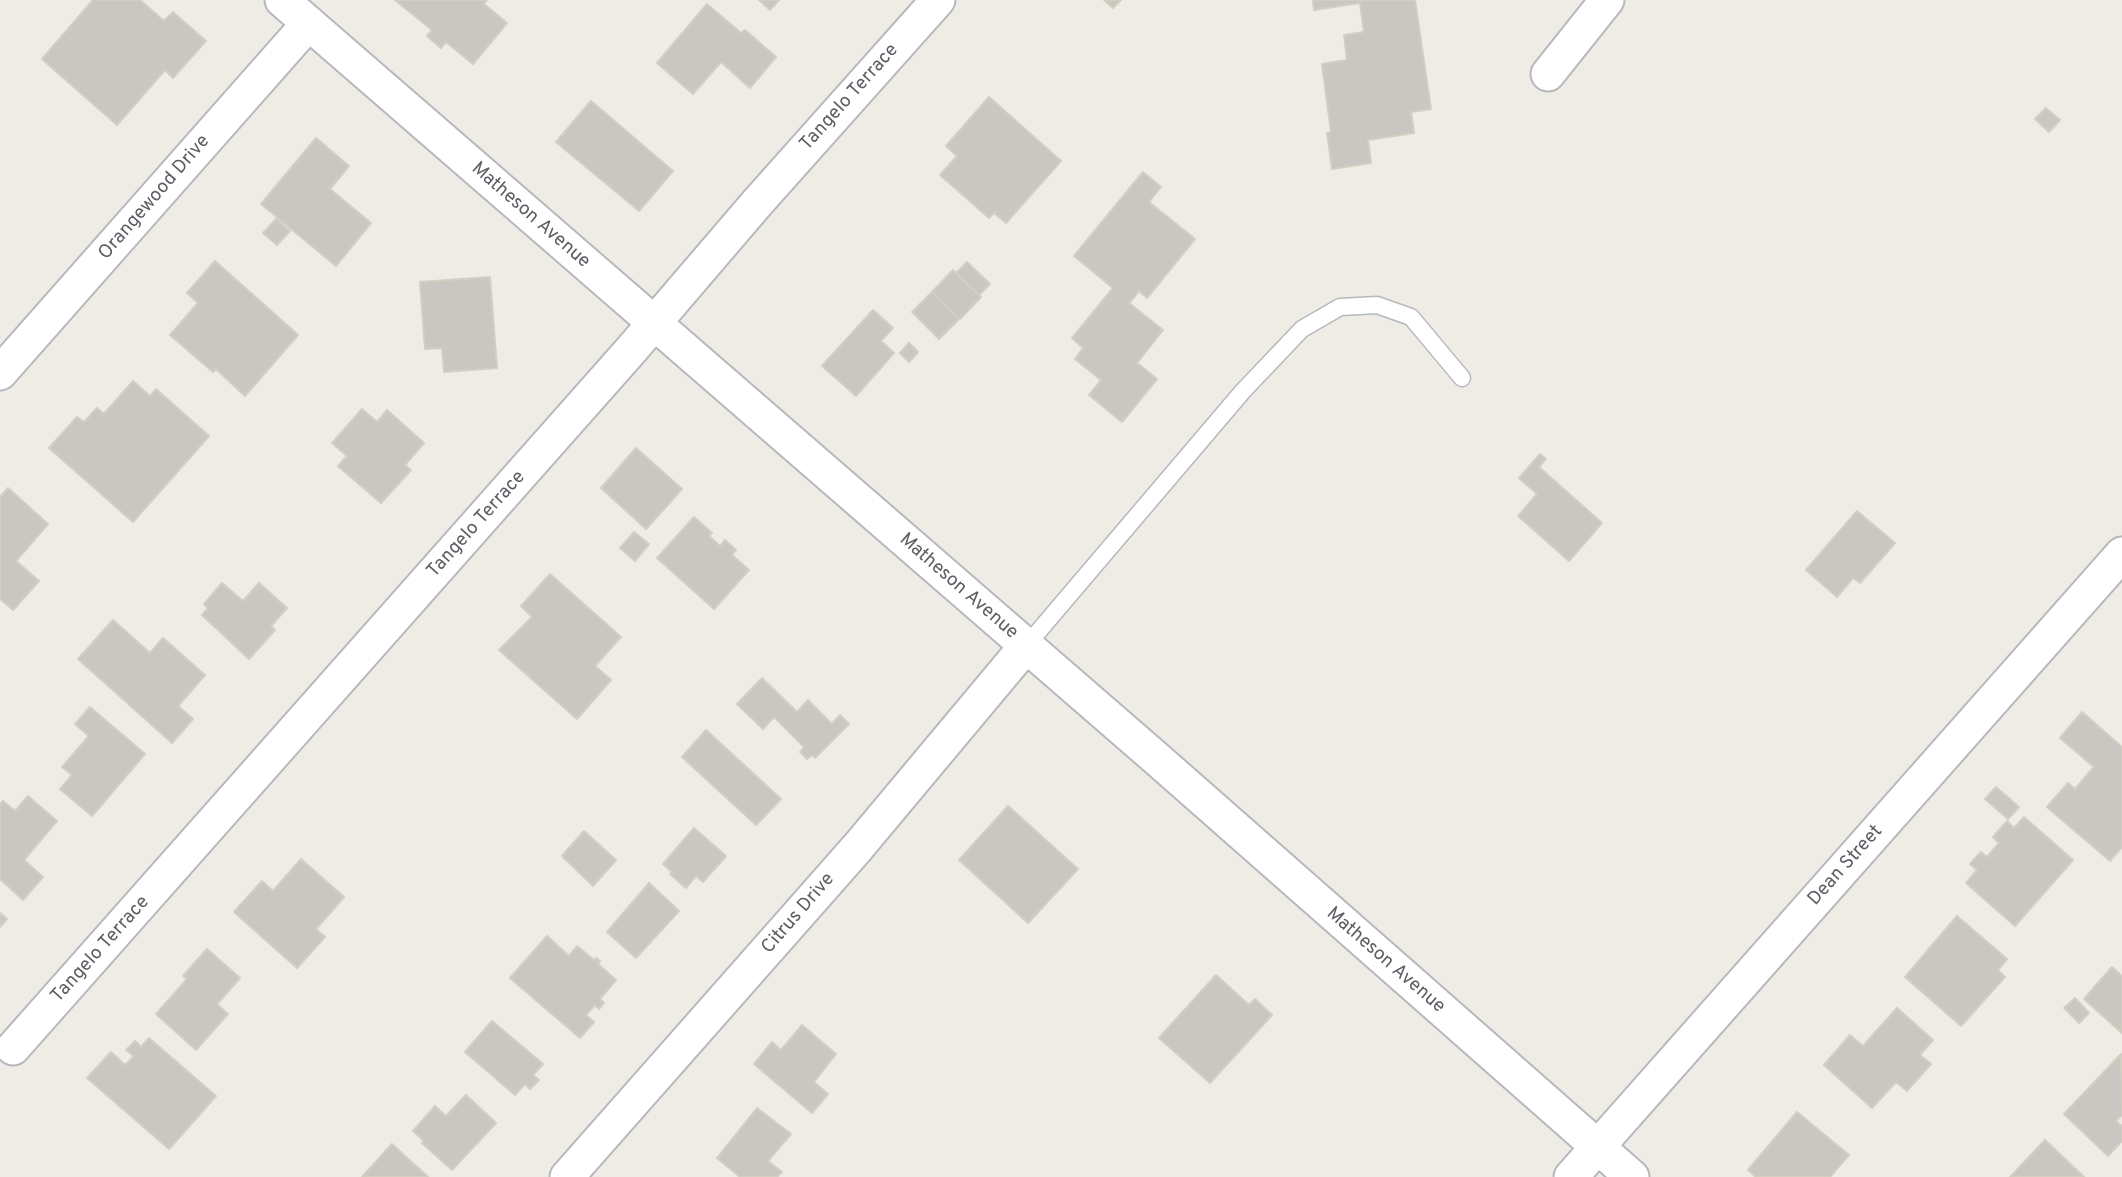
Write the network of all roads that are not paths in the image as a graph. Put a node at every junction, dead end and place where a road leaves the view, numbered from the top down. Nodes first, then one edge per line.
1 (282, 0) edge
2 (938, 0) edge
3 (1606, 0) edge
4 (309, 23) junction
5 (1548, 74) dead end
6 (655, 324) junction
7 (0, 373) edge
8 (1462, 378) dead end
9 (2122, 554) edge
10 (1026, 646) junction
11 (13, 1048) dead end
12 (1597, 1148) junction
13 (567, 1177) edge
14 (1571, 1177) edge
15 (1633, 1177) edge

1 - 4 street, Matheson Avenue
2 - 6 street, Tangelo Terrace
3 - 5 street
4 - 6 street, Matheson Avenue
4 - 7 street, Orangewood Drive
6 - 10 street, Matheson Avenue
6 - 11 street, Tangelo Terrace
8 - 10 lane
9 - 12 street, Dean Street
10 - 12 street, Matheson Avenue
10 - 13 street, Citrus Drive
12 - 14 street, Dean Street
12 - 15 street, Matheson Avenue

